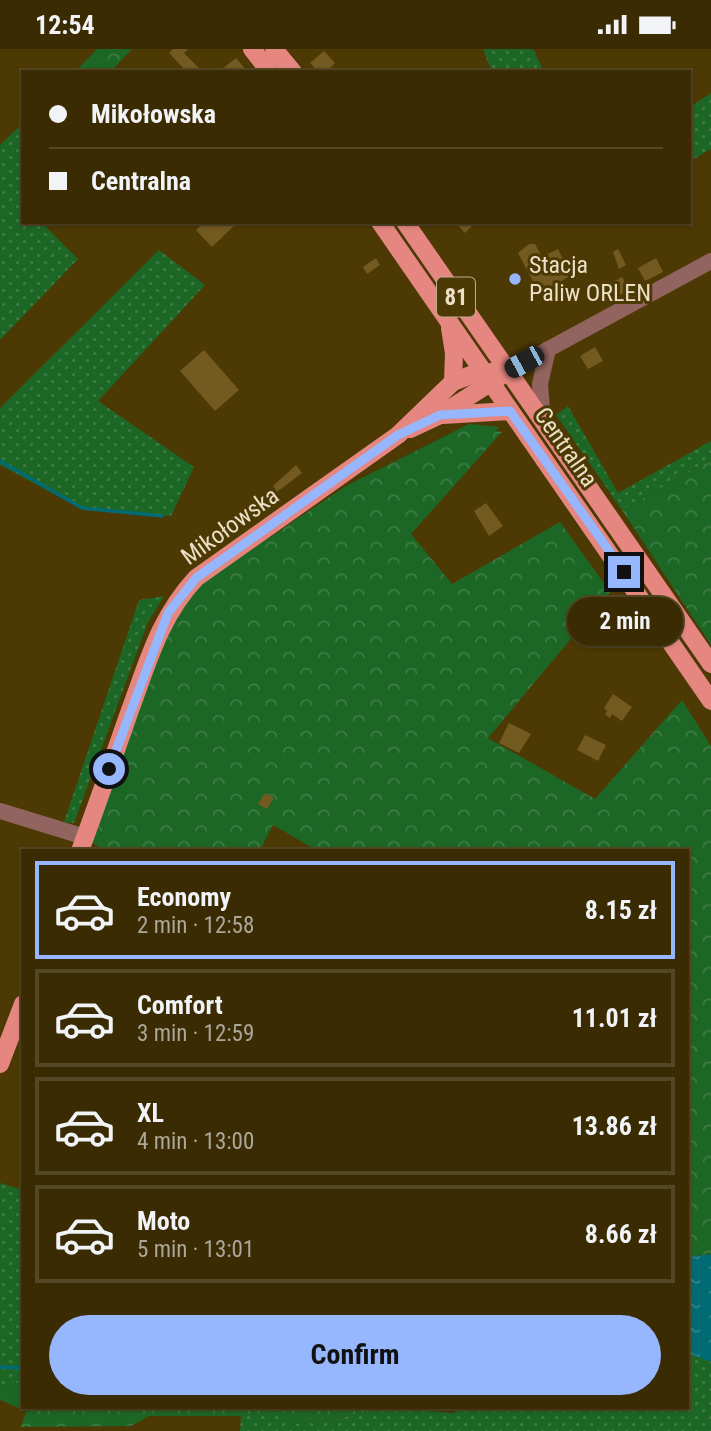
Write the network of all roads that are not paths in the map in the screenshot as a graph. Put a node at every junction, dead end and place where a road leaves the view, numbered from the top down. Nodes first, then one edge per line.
1 (251, 49) edge
2 (274, 49) edge
3 (268, 70) edge
4 (291, 70) edge
5 (381, 224) edge
6 (406, 224) edge
7 (711, 261) edge
8 (450, 324) junction
9 (548, 349) junction
10 (508, 371) junction
11 (487, 377) junction
12 (453, 381) junction
13 (510, 411) junction
14 (440, 415) junction
15 (543, 421) junction
16 (398, 435) junction
17 (711, 664) edge
18 (711, 701) edge
19 (0, 811) edge
20 (82, 844) edge
21 (21, 1010) edge
22 (0, 1065) edge

1 - 3 main road
2 - 4 main road
5 - 8 main road, Centralna / 81
6 - 10 main road, Centralna / 81
7 - 9 street
8 - 11 main road, Centralna / 81
8 - 12 main road
9 - 10 street
9 - 15 street
10 - 11 main road, Mikołowska
10 - 15 main road, Centralna / 81
11 - 12 main road, Mikołowska
11 - 13 main road, Centralna / 81
11 - 14 main road, Mikołowska
12 - 16 main road, Mikołowska
13 - 14 main road
13 - 18 main road, Centralna / 81
14 - 16 main road, Mikołowska
15 - 17 main road, Centralna / 81
16 - 20 main road, Mikołowska
19 - 20 street
21 - 22 main road

